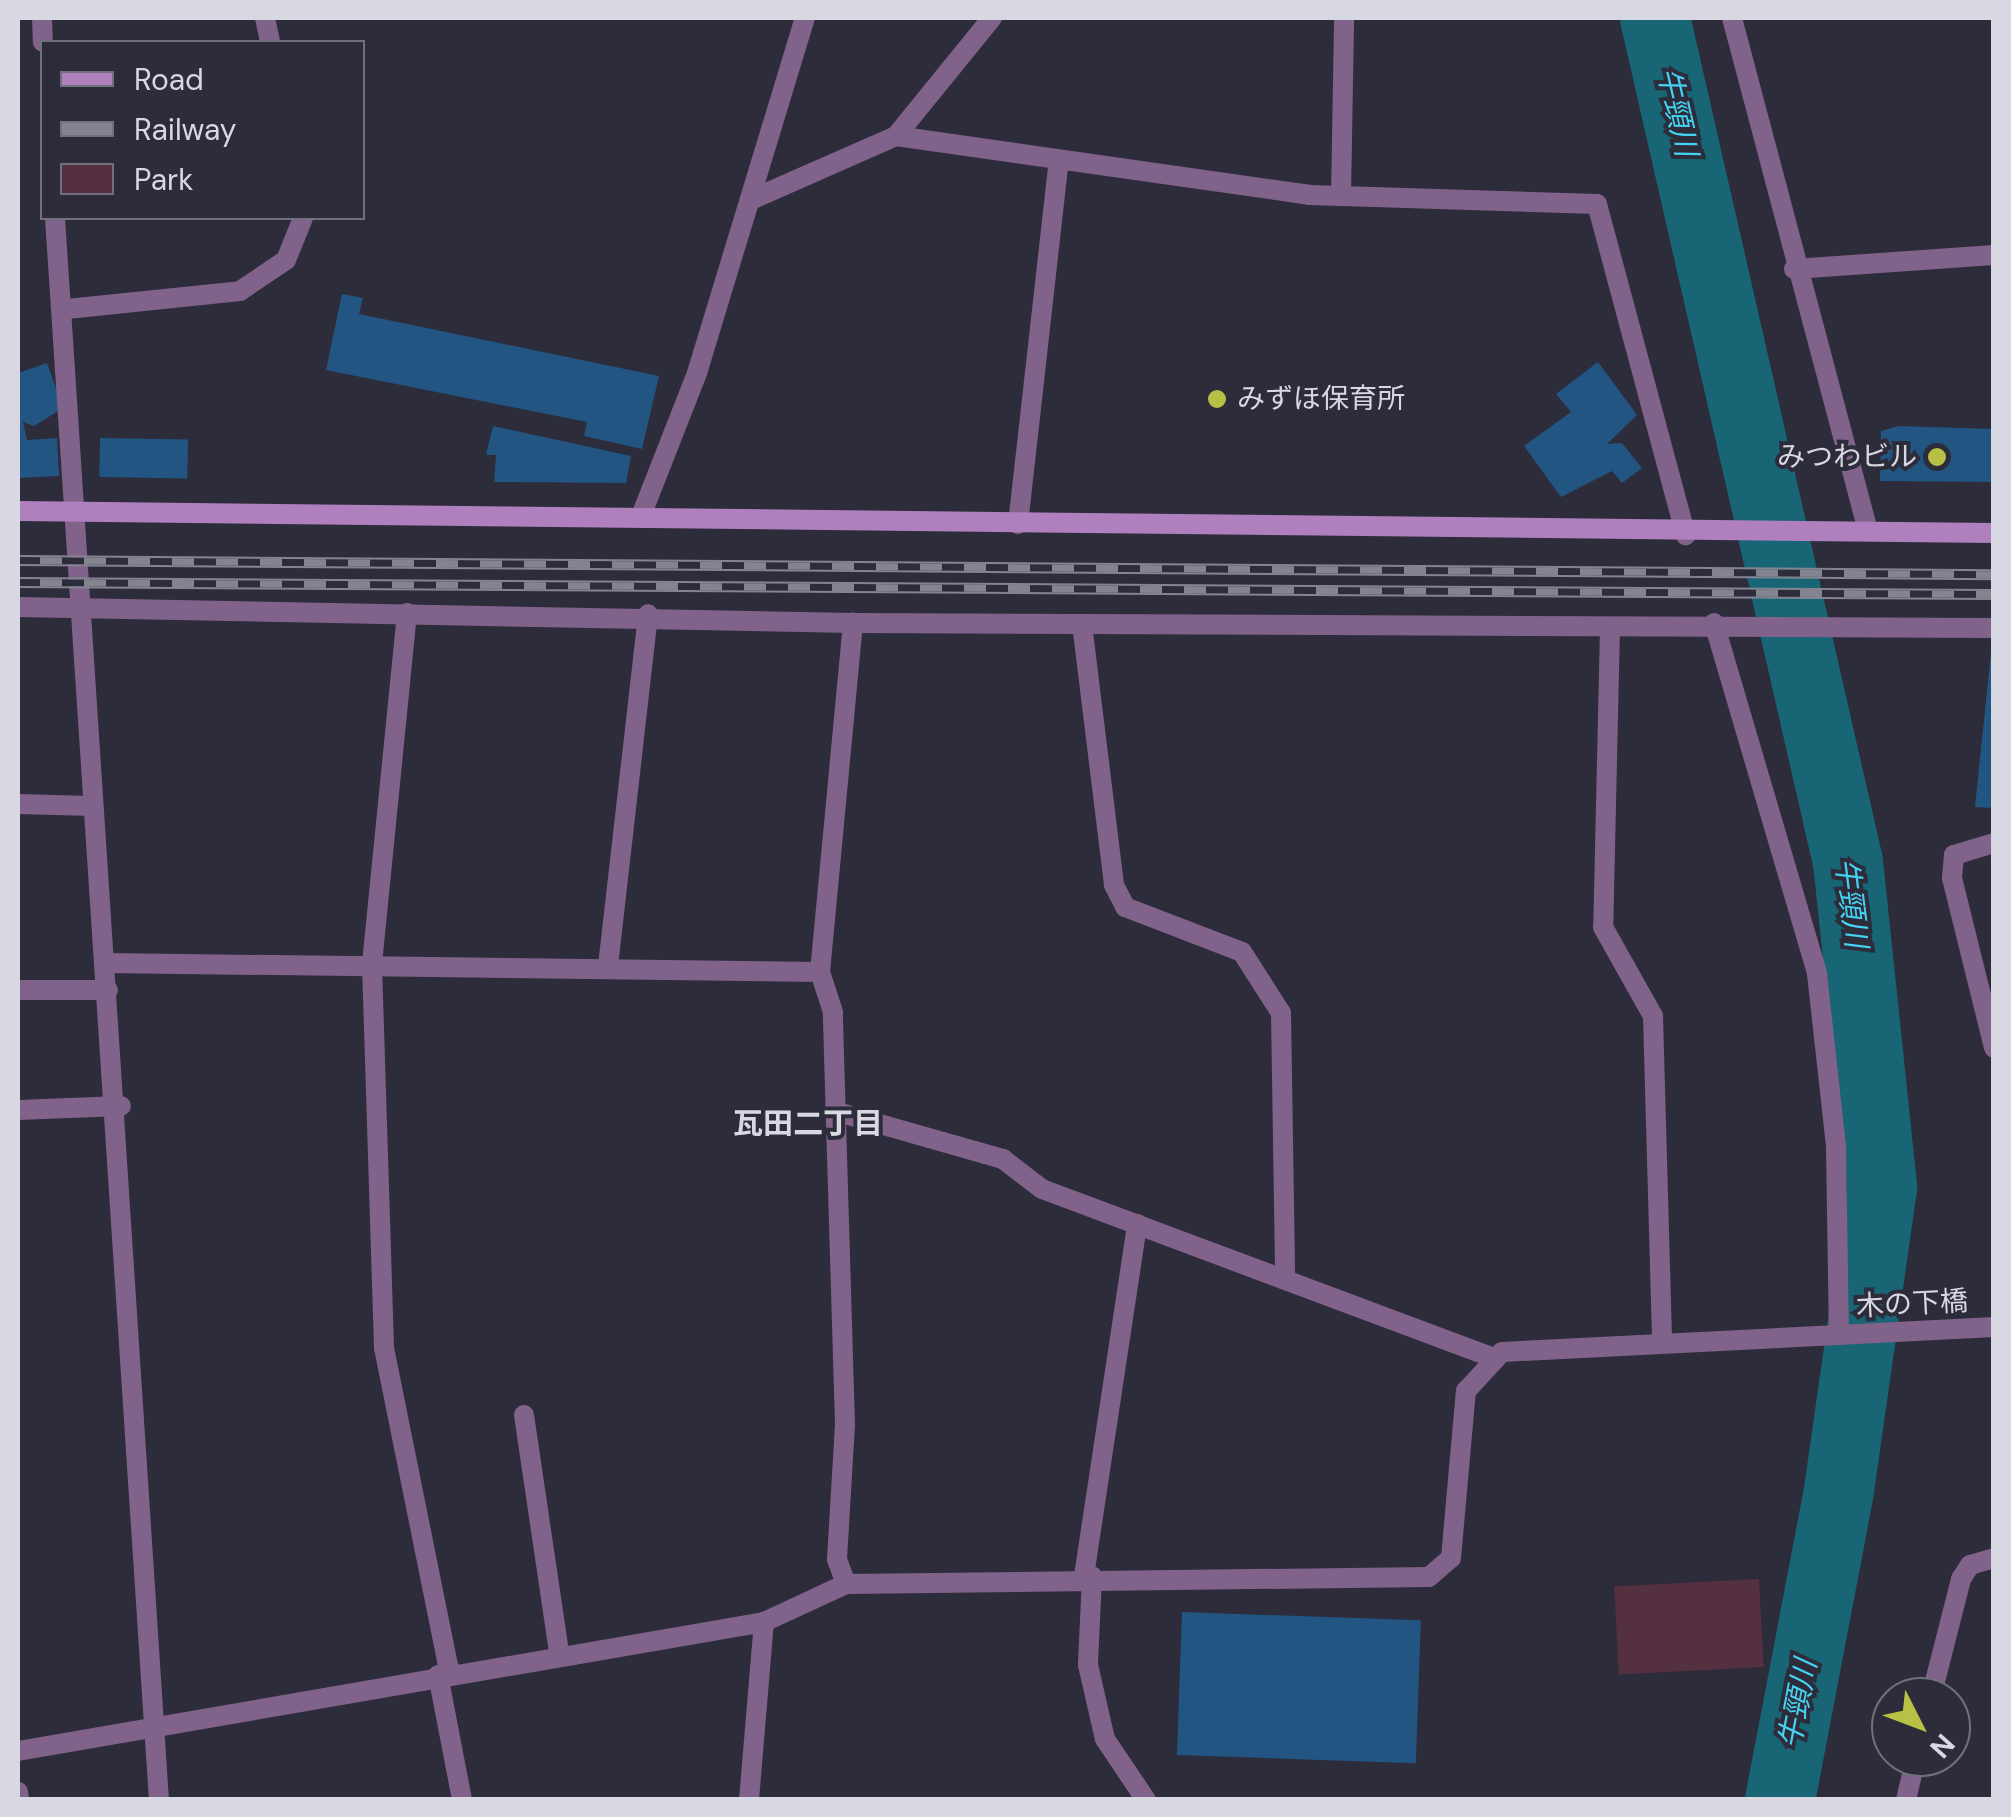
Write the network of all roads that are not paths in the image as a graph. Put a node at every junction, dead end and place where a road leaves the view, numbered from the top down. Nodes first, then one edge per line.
1 (805, 18) edge
2 (992, 18) edge
3 (1344, 18) edge
4 (1732, 18) edge
5 (896, 136) junction
6 (1060, 160) junction
7 (1341, 196) junction
8 (754, 199) junction
9 (56, 220) edge
10 (302, 220) edge
11 (1994, 255) edge
12 (1794, 269) junction
13 (67, 309) junction
14 (18, 512) edge
15 (76, 512) junction
16 (641, 516) junction
17 (1018, 524) junction
18 (1868, 531) junction
19 (1994, 533) edge
20 (1686, 535) junction
21 (18, 607) edge
22 (83, 608) junction
23 (408, 613) junction
24 (648, 614) junction
25 (853, 623) junction
26 (1714, 623) junction
27 (1082, 624) junction
28 (1610, 628) junction
29 (1994, 628) edge
30 (18, 804) edge
31 (92, 806) junction
32 (1994, 843) edge
33 (106, 964) junction
34 (372, 965) junction
35 (608, 966) junction
36 (820, 972) junction
37 (18, 990) edge
38 (108, 990) junction
39 (1994, 1048) edge
40 (120, 1106) junction
41 (18, 1110) edge
42 (834, 1111) junction
43 (1137, 1224) junction
44 (1285, 1280) junction
45 (1991, 1327) edge
46 (1838, 1336) junction
47 (1662, 1343) junction
48 (1492, 1357) junction
49 (524, 1415) dead end
50 (1994, 1558) edge
51 (1088, 1576) junction
52 (846, 1584) junction
53 (764, 1622) junction
54 (559, 1653) junction
55 (444, 1674) junction
56 (1937, 1677) edge
57 (154, 1725) junction
58 (18, 1750) edge
59 (18, 1792) edge
60 (18, 1800) edge
61 (159, 1800) edge
62 (462, 1800) edge
63 (749, 1800) edge
64 (1146, 1800) edge

1 - 8 street
2 - 5 street
3 - 7 street
4 - 12 street
5 - 6 street
5 - 8 street
6 - 7 street
6 - 17 street
7 - 20 street
8 - 16 street
9 - 13 street
10 - 13 street
11 - 12 street
12 - 18 street
13 - 15 street
14 - 15 street
15 - 16 street
15 - 22 street
16 - 17 street
17 - 20 street
18 - 19 street
18 - 20 street
21 - 22 street
22 - 23 street
22 - 31 street
23 - 24 street
23 - 34 street
24 - 25 street
24 - 35 street
25 - 27 street
25 - 36 street
26 - 28 street
26 - 29 street
26 - 46 street
27 - 28 street
27 - 44 street
28 - 47 street
30 - 31 street
31 - 33 street
32 - 39 street
33 - 34 street
33 - 38 street
34 - 35 street
34 - 55 street
35 - 36 street
36 - 42 street
37 - 38 street
38 - 40 street
40 - 41 street
40 - 57 street
42 - 43 street
42 - 52 street
43 - 44 street
43 - 51 street
44 - 48 street
45 - 46 street, 木の下橋
46 - 47 street, 木の下橋
47 - 48 street, 木の下橋
48 - 51 street
49 - 54 street
50 - 56 street
51 - 52 street
51 - 64 street
52 - 53 street
53 - 54 street
53 - 63 street
54 - 55 street
55 - 57 street
55 - 62 street
57 - 58 street
57 - 61 street
59 - 60 street

